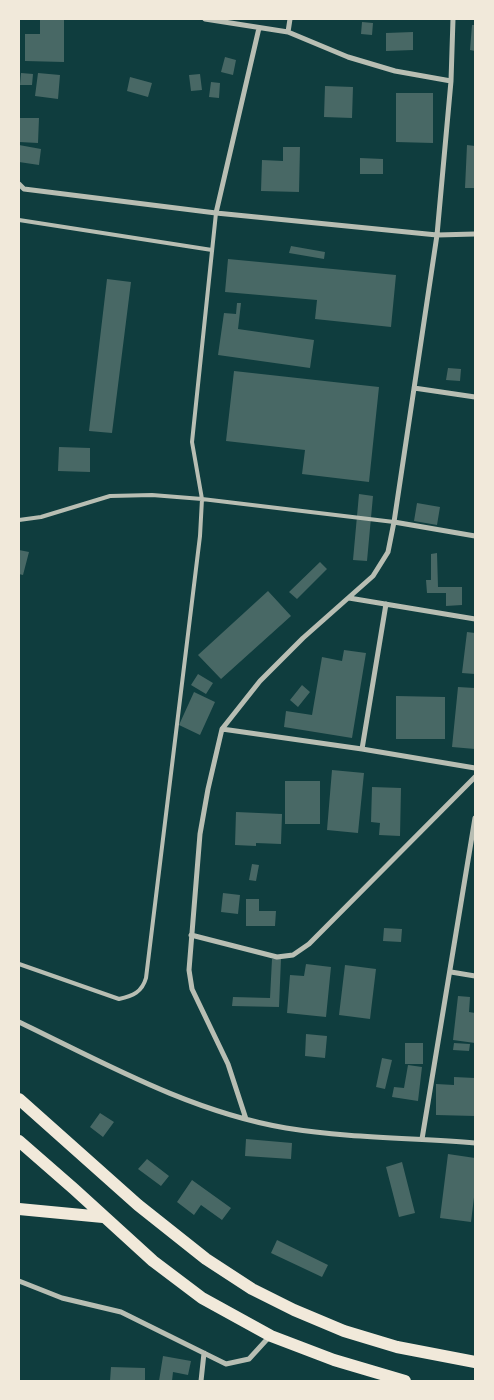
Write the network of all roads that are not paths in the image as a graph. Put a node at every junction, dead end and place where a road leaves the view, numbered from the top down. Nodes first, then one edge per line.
1 (205, 19) edge
2 (290, 19) edge
3 (453, 19) edge
4 (259, 28) junction
5 (288, 32) junction
6 (451, 81) junction
7 (19, 184) edge
8 (216, 213) junction
9 (19, 220) edge
10 (475, 234) edge
11 (437, 235) junction
12 (212, 250) junction
13 (414, 388) junction
14 (475, 396) edge
15 (202, 498) junction
16 (19, 520) edge
17 (394, 522) junction
18 (475, 536) edge
19 (349, 598) junction
20 (386, 604) junction
21 (475, 619) edge
22 (222, 729) junction
23 (362, 749) junction
24 (475, 768) edge
25 (475, 777) edge
26 (475, 818) edge
27 (190, 935) junction
28 (19, 964) edge
29 (451, 972) junction
30 (475, 976) edge
31 (19, 1022) edge
32 (19, 1099) edge
33 (246, 1119) junction
34 (422, 1139) junction
35 (19, 1141) edge
36 (475, 1143) edge
37 (19, 1209) edge
38 (102, 1217) junction
39 (19, 1281) edge
40 (271, 1336) junction
41 (204, 1353) junction
42 (475, 1362) edge
43 (201, 1381) edge
44 (404, 1381) edge

1 - 4 street
2 - 5 street
3 - 6 street
4 - 5 street
4 - 8 street
5 - 6 street
6 - 11 street
7 - 8 street
8 - 11 street
8 - 12 lane
9 - 12 lane
10 - 11 street
11 - 13 street
12 - 15 lane
13 - 14 street
13 - 17 street
15 - 16 lane
15 - 17 lane
15 - 28 lane
17 - 18 street
17 - 19 street
19 - 20 street
19 - 22 street
20 - 21 street
20 - 23 street
22 - 23 street
22 - 27 street
23 - 24 street
25 - 27 street
26 - 29 street
27 - 33 street
29 - 30 street
29 - 34 street
31 - 33 street
32 - 42 main road
33 - 34 street
34 - 36 street
35 - 38 main road
37 - 38 main road
38 - 40 main road
39 - 41 street
40 - 41 street
40 - 44 main road
41 - 43 street

